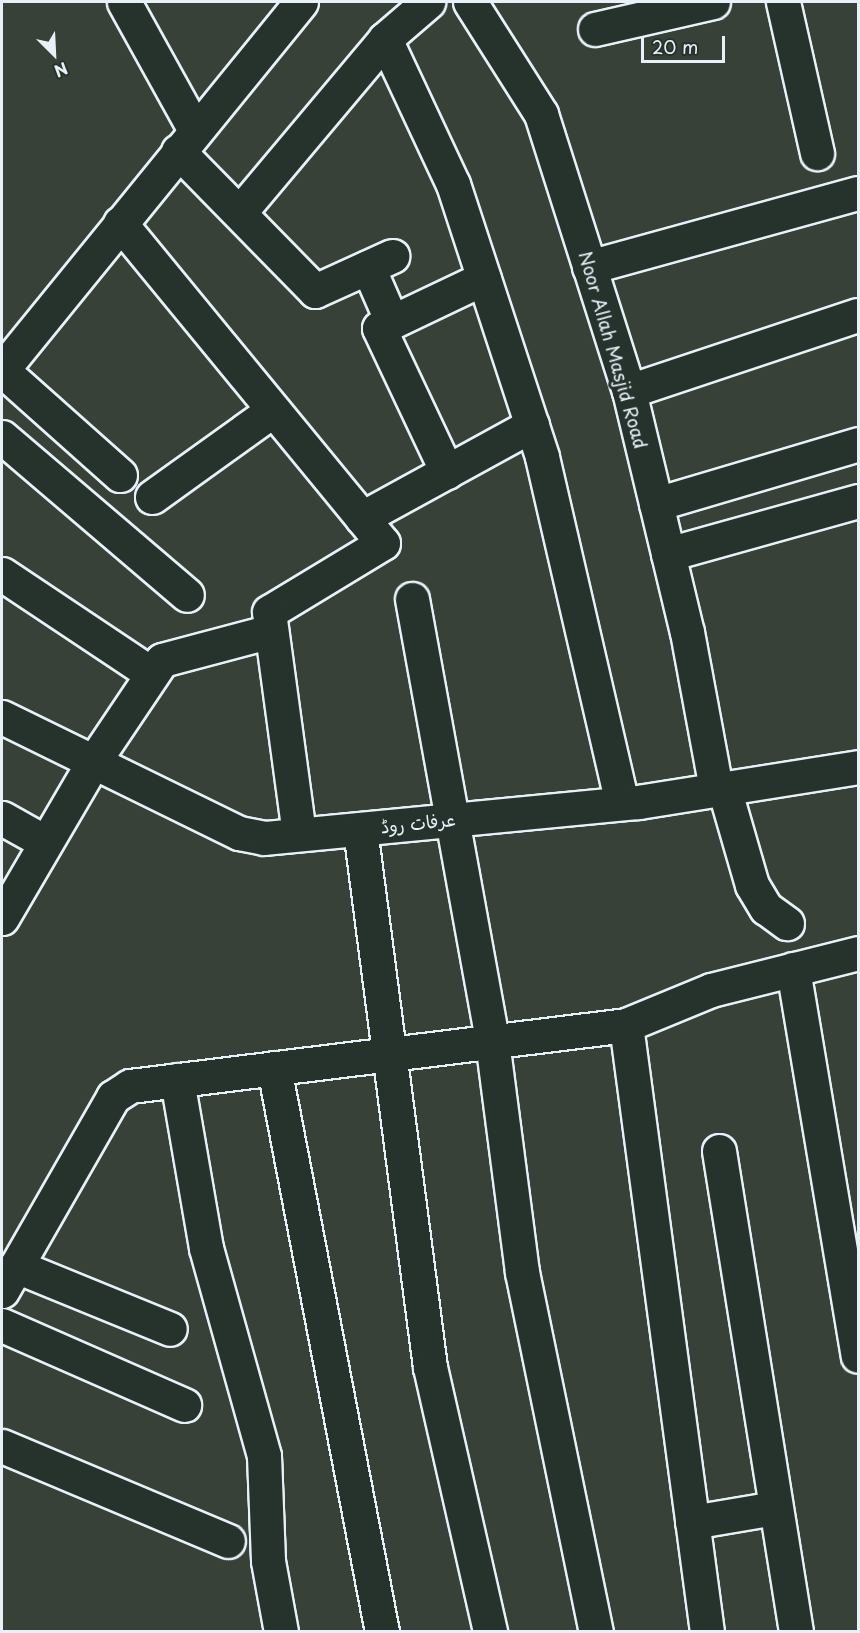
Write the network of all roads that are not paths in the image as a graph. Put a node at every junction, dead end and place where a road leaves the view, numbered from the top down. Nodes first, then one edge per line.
1 (124, 2) edge
2 (301, 2) edge
3 (428, 2) edge
4 (470, 2) edge
5 (713, 2) edge
6 (783, 2) edge
7 (595, 29) dead end
8 (385, 39) junction
9 (186, 141) junction
10 (817, 153) dead end
11 (858, 193) edge
12 (240, 213) junction
13 (120, 223) junction
14 (590, 267) junction
15 (484, 278) junction
16 (858, 315) edge
17 (392, 322) junction
18 (2, 370) edge
19 (630, 391) junction
20 (273, 410) junction
21 (532, 425) junction
22 (2, 437) edge
23 (858, 444) edge
24 (447, 472) junction
25 (120, 476) dead end
26 (152, 497) dead end
27 (858, 501) edge
28 (656, 504) junction
29 (362, 518) junction
30 (668, 554) junction
31 (2, 574) edge
32 (186, 595) dead end
33 (412, 599) dead end
34 (271, 631) junction
35 (152, 674) junction
36 (2, 717) edge
37 (92, 764) junction
38 (858, 767) edge
39 (720, 789) junction
40 (622, 803) junction
41 (2, 818) edge
42 (450, 820) junction
43 (360, 829) junction
44 (299, 834) junction
45 (45, 842) junction
46 (2, 916) edge
47 (787, 923) dead end
48 (858, 953) edge
49 (793, 969) junction
50 (626, 1025) junction
51 (492, 1041) junction
52 (388, 1054) junction
53 (274, 1068) junction
54 (177, 1080) junction
55 (719, 1151) dead end
56 (846, 1192) edge
57 (6, 1279) edge
58 (2, 1325) edge
59 (170, 1329) dead end
60 (858, 1356) edge
61 (184, 1405) dead end
62 (2, 1446) edge
63 (775, 1508) junction
64 (692, 1522) junction
65 (228, 1541) dead end
66 (281, 1632) edge
67 (382, 1632) edge
68 (490, 1632) edge
69 (596, 1632) edge
70 (706, 1632) edge
71 (796, 1632) edge

1 - 9 street
2 - 9 street
3 - 8 street
4 - 14 street, Noor Allah Masjid Road
5 - 7 street
6 - 10 street
8 - 12 street
8 - 15 street
9 - 12 street
9 - 13 street
11 - 14 street
12 - 17 street
13 - 18 street
13 - 20 street
14 - 19 street, Noor Allah Masjid Road
15 - 17 street
15 - 21 street
16 - 19 street
17 - 24 street
18 - 25 street
19 - 28 street, Noor Allah Masjid Road
20 - 26 street
20 - 29 street
21 - 24 street
21 - 40 street
22 - 32 street
23 - 28 street
24 - 29 street
27 - 30 street
28 - 30 street, Noor Allah Masjid Road
29 - 34 street
30 - 39 street, Noor Allah Masjid Road
31 - 35 street
33 - 42 street
34 - 35 street
34 - 44 street
35 - 37 street
36 - 37 street, عرفات روڈ
37 - 44 street, عرفات روڈ
37 - 45 street
38 - 39 street, عرفات روڈ
39 - 40 street, عرفات روڈ
39 - 47 street, Noor Allah Masjid Road
40 - 42 street, عرفات روڈ
41 - 45 street
42 - 43 street, عرفات روڈ
42 - 51 street
43 - 44 street, عرفات روڈ
43 - 52 street
45 - 46 street
48 - 49 street
49 - 50 street
49 - 56 street
50 - 51 street
50 - 64 street
51 - 52 street
51 - 69 street
52 - 53 street
52 - 68 street
53 - 54 street
53 - 67 street
54 - 57 street
54 - 66 street
55 - 63 street
56 - 60 street
57 - 59 street
58 - 61 street
62 - 65 street
63 - 64 street
63 - 71 street
64 - 70 street

